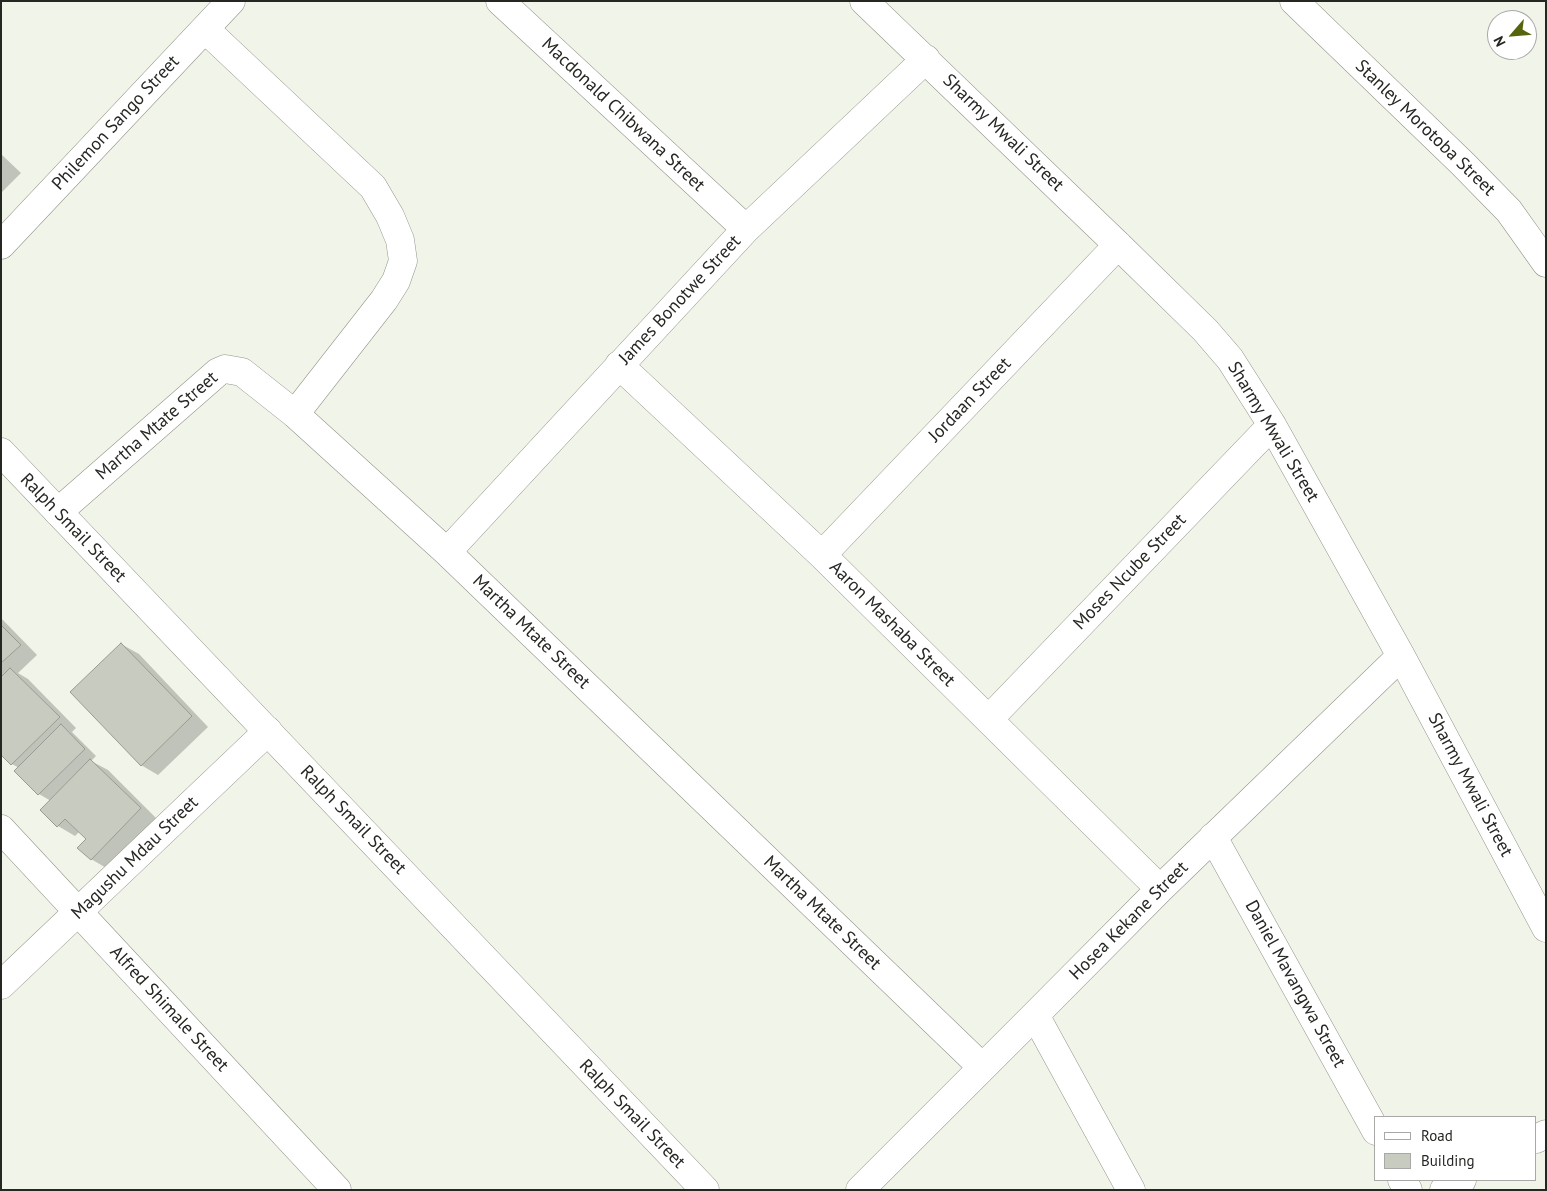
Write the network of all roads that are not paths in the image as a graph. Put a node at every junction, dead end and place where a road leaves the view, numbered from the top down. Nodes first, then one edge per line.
1 (231, 1) edge
2 (500, 1) edge
3 (864, 1) edge
4 (1294, 1) edge
5 (205, 29) junction
6 (926, 59) junction
7 (746, 229) junction
8 (1, 245) edge
9 (1118, 245) junction
10 (1546, 263) edge
11 (619, 365) junction
12 (295, 414) junction
13 (1272, 425) junction
14 (1, 452) edge
15 (58, 512) junction
16 (448, 552) junction
17 (822, 555) junction
18 (1401, 656) junction
19 (989, 719) junction
20 (268, 731) junction
21 (1, 829) edge
22 (1213, 837) junction
23 (1160, 889) junction
24 (78, 912) junction
25 (1546, 928) edge
26 (1, 985) edge
27 (1036, 1016) junction
28 (982, 1067) junction
29 (1374, 1128) edge
30 (1460, 1181) edge
31 (337, 1190) edge
32 (705, 1190) edge
33 (860, 1190) edge
34 (1131, 1190) edge
35 (1444, 1190) edge

1 - 5 street, Philemon Sango Street
2 - 7 street, Macdonald Chibwana Street
3 - 6 street, Sharmy Mwali Street
4 - 10 street, Stanley Morotoba Street
5 - 8 street, Philemon Sango Street
5 - 12 street
6 - 7 street, James Bonotwe Street
6 - 9 street, Sharmy Mwali Street
7 - 11 street, James Bonotwe Street
9 - 13 street, Sharmy Mwali Street
9 - 17 street, Jordaan Street
11 - 16 street, James Bonotwe Street
11 - 17 street, Aaron Mashaba Street
12 - 15 street, Martha Mtate Street
12 - 16 street, Martha Mtate Street
13 - 18 street, Sharmy Mwali Street
13 - 19 street, Moses Ncube Street
14 - 15 street, Ralph Smail Street
15 - 20 street, Ralph Smail Street
16 - 28 street, Martha Mtate Street
17 - 19 street, Aaron Mashaba Street
18 - 22 street, Hosea Kekane Street
18 - 25 street, Sharmy Mwali Street
19 - 23 street, Aaron Mashaba Street
20 - 24 street, Magushu Mdau Street
20 - 32 street, Ralph Smail Street
21 - 24 street, Alfred Shimale Street
22 - 23 street, Hosea Kekane Street
22 - 29 street, Daniel Mavangwa Street
23 - 27 street, Hosea Kekane Street
24 - 26 street, Magushu Mdau Street
24 - 31 street, Alfred Shimale Street
27 - 28 street, Hosea Kekane Street
27 - 34 street
28 - 33 street, Hosea Kekane Street
30 - 35 street

